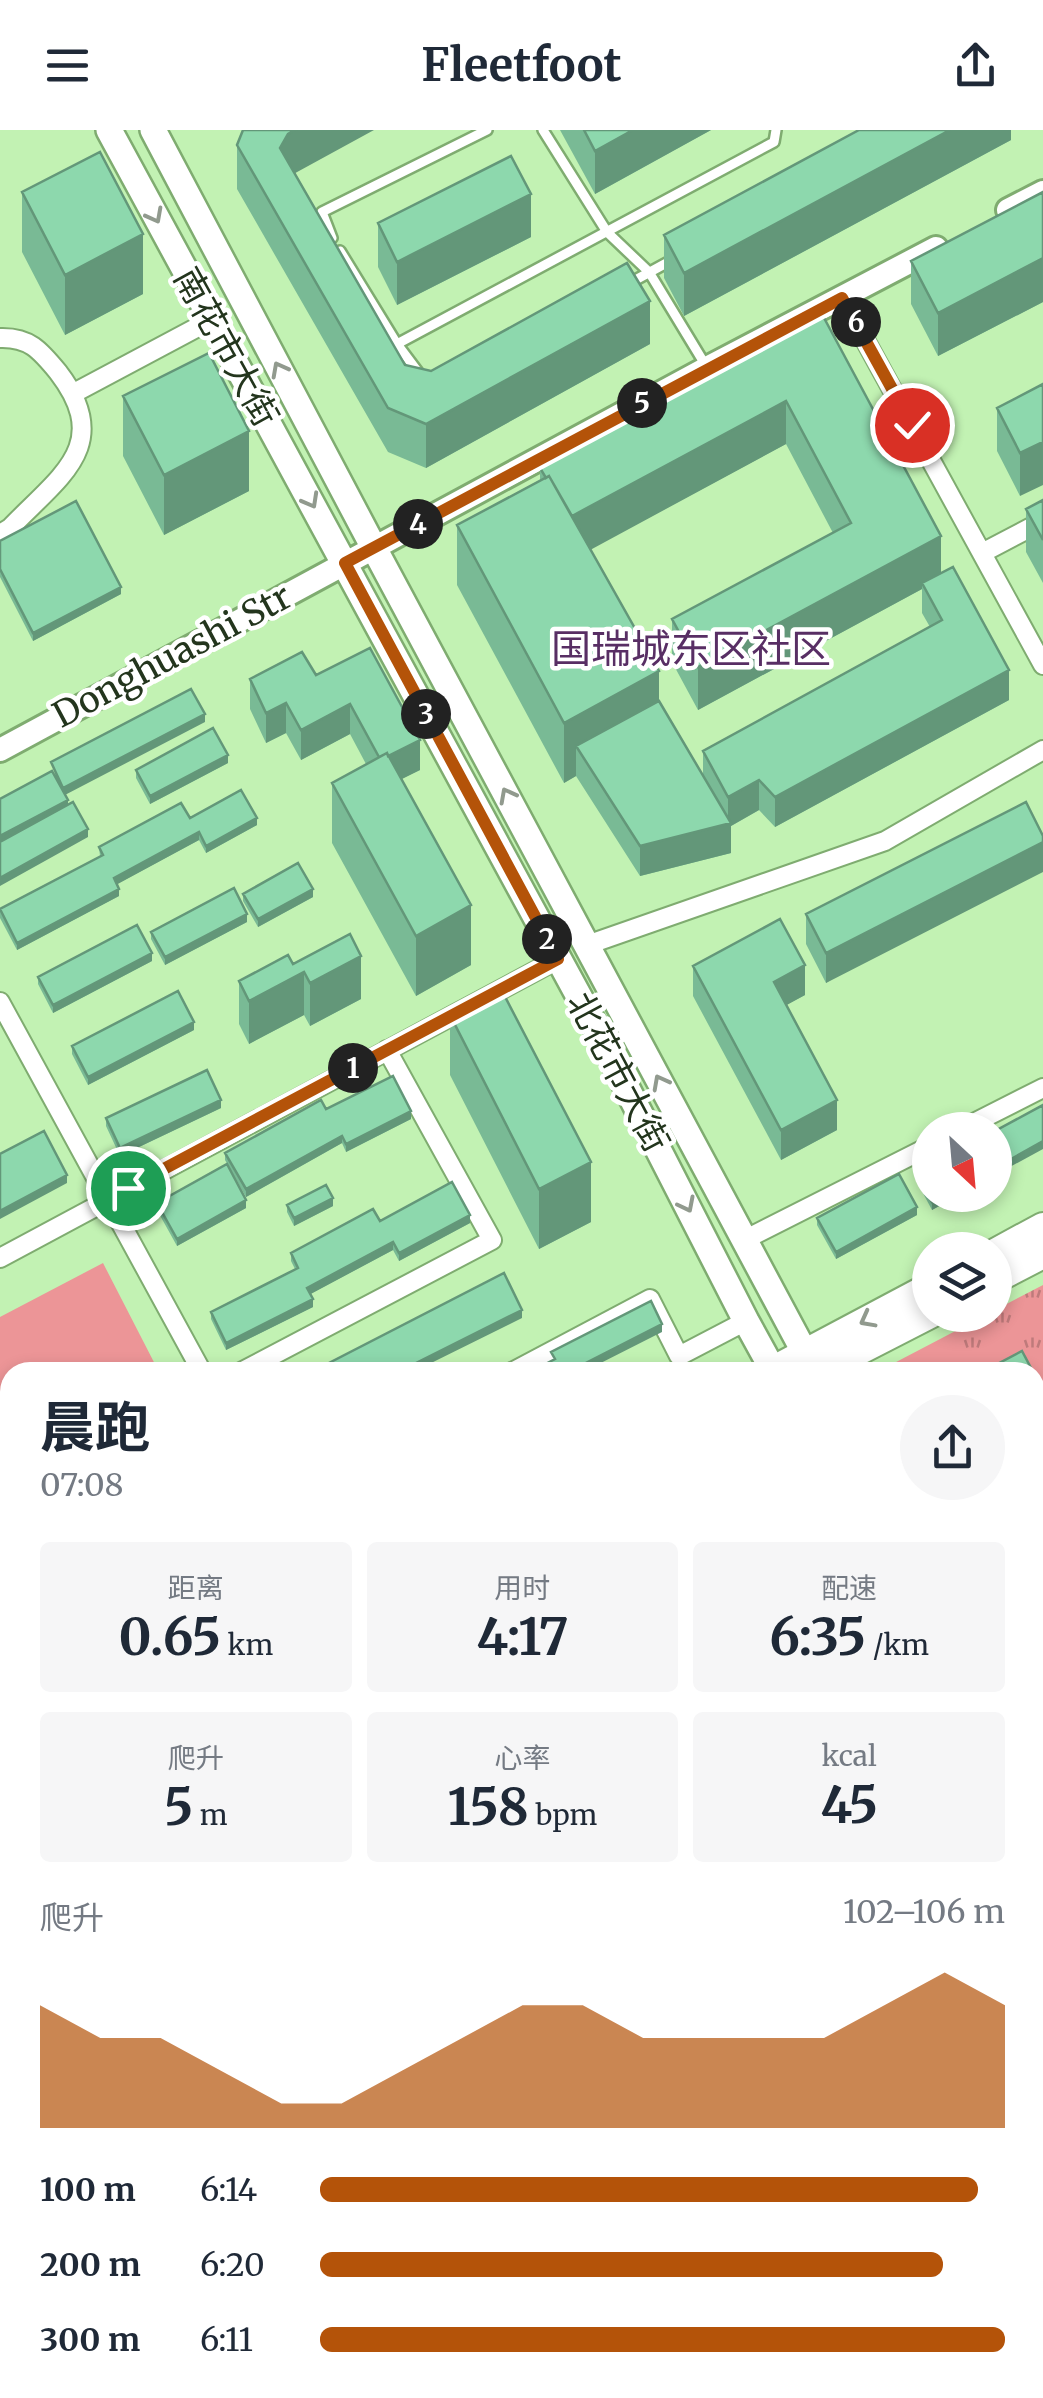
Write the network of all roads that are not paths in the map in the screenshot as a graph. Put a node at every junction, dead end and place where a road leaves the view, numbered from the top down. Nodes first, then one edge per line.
1 (109, 130) edge
2 (154, 130) edge
3 (486, 130) edge
4 (544, 130) edge
5 (776, 130) edge
6 (1043, 192) edge
7 (993, 218) edge
8 (608, 232) junction
9 (960, 236) edge
10 (682, 254) edge
11 (649, 272) junction
12 (616, 291) edge
13 (842, 298) junction
14 (211, 320) junction
15 (0, 338) edge
16 (397, 344) junction
17 (707, 368) junction
18 (424, 381) edge
19 (74, 393) junction
20 (1043, 521) edge
21 (0, 534) edge
22 (374, 548) junction
23 (982, 553) junction
24 (345, 563) junction
25 (1043, 665) edge
26 (0, 750) edge
27 (1043, 750) edge
28 (588, 945) junction
29 (558, 959) junction
30 (0, 1002) edge
31 (387, 1050) junction
32 (1043, 1088) edge
33 (996, 1112) edge
34 (912, 1155) edge
35 (108, 1199) junction
36 (1043, 1227) edge
37 (744, 1240) junction
38 (1012, 1243) edge
39 (1043, 1254) edge
40 (0, 1258) edge
41 (1012, 1271) edge
42 (912, 1299) edge
43 (746, 1320) junction
44 (912, 1322) edge
45 (197, 1362) edge
46 (260, 1362) edge
47 (531, 1362) edge
48 (768, 1362) edge
49 (810, 1362) edge
50 (818, 1362) edge
51 (821, 1362) edge

1 -> 14 main road, 南花市大街
22 -> 2 main road, 南花市大街
3 - 16 lane
4 - 8 lane
5 - 8 lane
6 - 7 street
8 - 11 lane
8 - 16 lane
9 - 13 street, Donghuashi Str
10 - 11 lane
11 - 12 lane
11 - 17 lane
13 - 17 street, Donghuashi Str
13 - 23 street
14 - 19 street
14 -> 24 main road, 南花市大街
15 - 19 street
16 - 18 lane
17 - 22 street, Donghuashi Str
19 - 21 street
20 - 23 street
22 - 24 street, Donghuashi Str
28 -> 22 main road, 北花市大街
23 - 25 street
24 - 26 street, Donghuashi Str
24 - 29 main road, 北花市大街
27 - 28 street
37 -> 28 main road, 北花市大街
29 - 31 street
29 -> 43 main road, 北花市大街
30 - 35 street
31 - 35 street
31 - 46 street
32 - 33 street
34 - 37 street
35 - 40 street
35 - 45 street
36 - 38 main road
37 - 49 main road, 北花市大街
39 - 41 main road
42 -> 50 main road
43 - 47 street
43 - 48 main road, 北花市大街
44 - 51 main road

